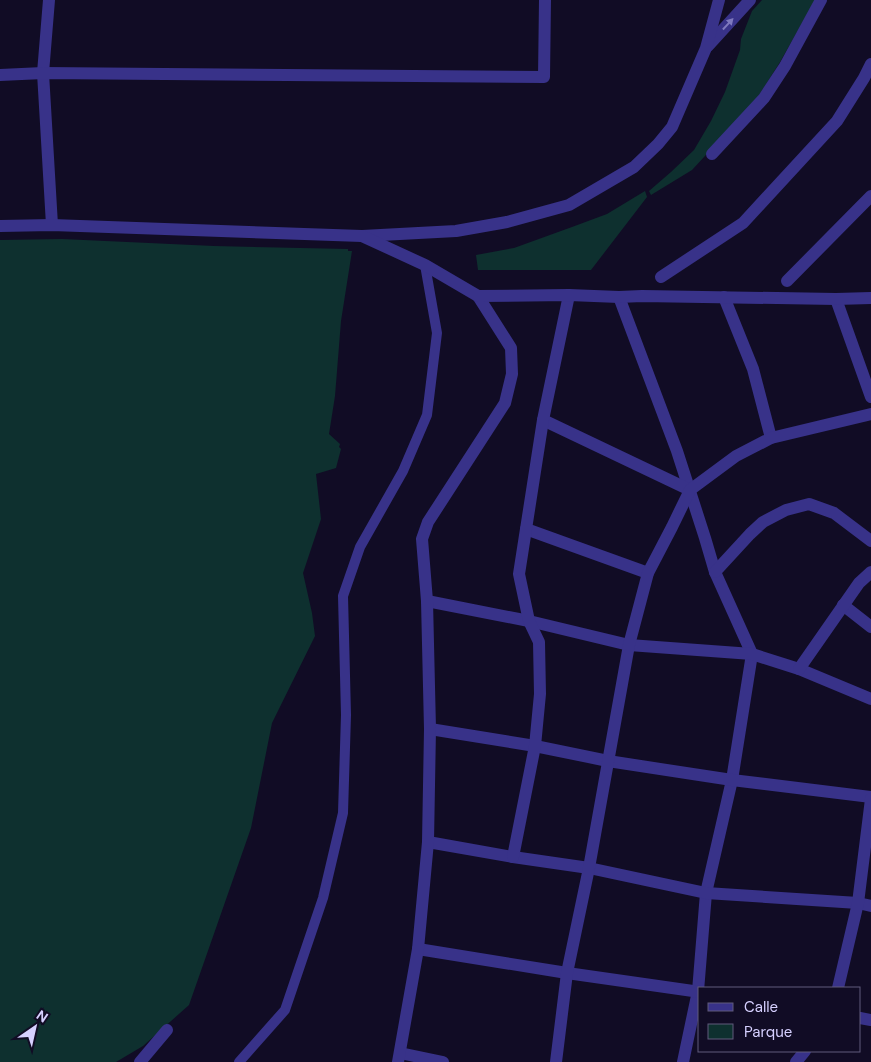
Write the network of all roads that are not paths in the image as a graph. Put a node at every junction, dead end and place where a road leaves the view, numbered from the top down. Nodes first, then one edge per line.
1 (49, 0) edge
2 (545, 0) edge
3 (719, 0) edge
4 (750, 0) edge
5 (820, 0) edge
6 (706, 48) junction
7 (871, 64) edge
8 (43, 73) junction
9 (0, 75) edge
10 (712, 154) dead end
11 (871, 196) edge
12 (52, 225) junction
13 (0, 226) edge
14 (362, 236) junction
15 (425, 265) junction
16 (661, 277) dead end
17 (787, 281) dead end
18 (569, 294) junction
19 (478, 296) junction
20 (619, 297) junction
21 (724, 297) junction
22 (871, 298) edge
23 (836, 299) junction
24 (871, 397) edge
25 (871, 414) edge
26 (543, 420) junction
27 (771, 438) junction
28 (690, 490) junction
29 (526, 529) junction
30 (871, 541) edge
31 (714, 572) junction
32 (871, 572) edge
33 (648, 573) junction
34 (427, 600) junction
35 (843, 605) junction
36 (529, 621) junction
37 (871, 626) edge
38 (629, 645) junction
39 (752, 654) junction
40 (799, 669) junction
41 (871, 699) edge
42 (430, 729) junction
43 (535, 746) junction
44 (608, 761) junction
45 (732, 780) junction
46 (871, 798) edge
47 (428, 842) junction
48 (513, 858) junction
49 (589, 868) junction
50 (706, 893) junction
51 (865, 905) edge
52 (418, 950) junction
53 (567, 973) junction
54 (699, 987) edge
55 (838, 987) edge
56 (698, 992) edge
57 (698, 996) edge
58 (167, 1030) dead end
59 (804, 1052) edge
60 (399, 1058) edge
61 (140, 1062) edge
62 (239, 1062) edge
63 (443, 1062) edge
64 (556, 1062) edge
65 (683, 1062) edge
66 (796, 1062) edge

1 - 8 street
2 - 8 street
3 - 6 street
6 -> 4 street
5 - 10 street
6 - 14 street
7 - 16 street
8 - 9 street
8 - 12 street
11 - 17 street
12 - 13 street
12 - 14 street
14 - 15 street
15 - 19 street
15 - 62 lane
18 - 19 street
18 - 20 street
18 - 26 street
19 - 34 street
20 - 21 street
20 - 28 street
21 - 23 street
21 - 27 street
22 - 23 street
23 - 24 street
25 - 27 street
26 - 28 street
26 - 29 street
27 - 28 street
28 - 31 street
28 - 33 street
29 - 33 street
29 - 36 street
30 - 31 street
31 - 39 street
32 - 35 street
33 - 38 street
34 - 36 street
34 - 42 street
35 - 37 street
35 - 40 street
36 - 38 street
36 - 43 street
38 - 39 street
38 - 44 street
39 - 40 street
39 - 45 street
40 - 41 street
42 - 43 street
42 - 47 street
43 - 44 street
43 - 48 street
44 - 45 street
44 - 49 street
45 - 46 street
45 - 50 street
46 - 51 street
47 - 48 street
47 - 52 street
48 - 49 street
49 - 50 street
49 - 53 street
50 - 51 street
50 - 54 street
51 - 55 street
52 - 53 street
52 - 60 street
53 - 56 street
53 - 64 street
57 - 65 street
58 - 61 street
59 - 66 street
60 - 63 street

